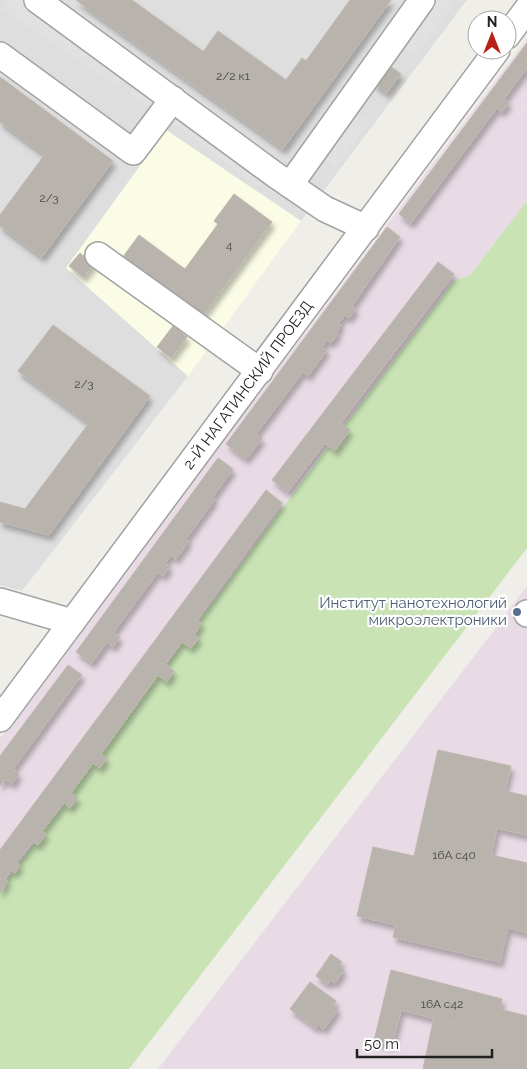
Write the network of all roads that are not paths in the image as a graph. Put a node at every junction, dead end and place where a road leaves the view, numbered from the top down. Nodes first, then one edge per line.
1 (37, 0) edge
2 (422, 0) edge
3 (527, 9) edge
4 (517, 22) edge
5 (0, 55) edge
6 (490, 60) edge
7 (173, 99) junction
8 (290, 185) junction
9 (366, 228) junction
10 (98, 256) dead end
11 (260, 371) junction
12 (0, 601) edge
13 (72, 622) junction
14 (0, 719) edge

1 - 7 street
2 - 8 street
3 - 4 street
5 - 7 street
6 - 9 street, 2-Й НАГАТИНСКИЙ ПРОЕЗД
7 - 8 street
8 - 9 street
9 - 11 street, 2-Й НАГАТИНСКИЙ ПРОЕЗД
10 - 11 street
11 - 13 street, 2-Й НАГАТИНСКИЙ ПРОЕЗД
12 - 13 street
13 - 14 street, 2-Й НАГАТИНСКИЙ ПРОЕЗД

